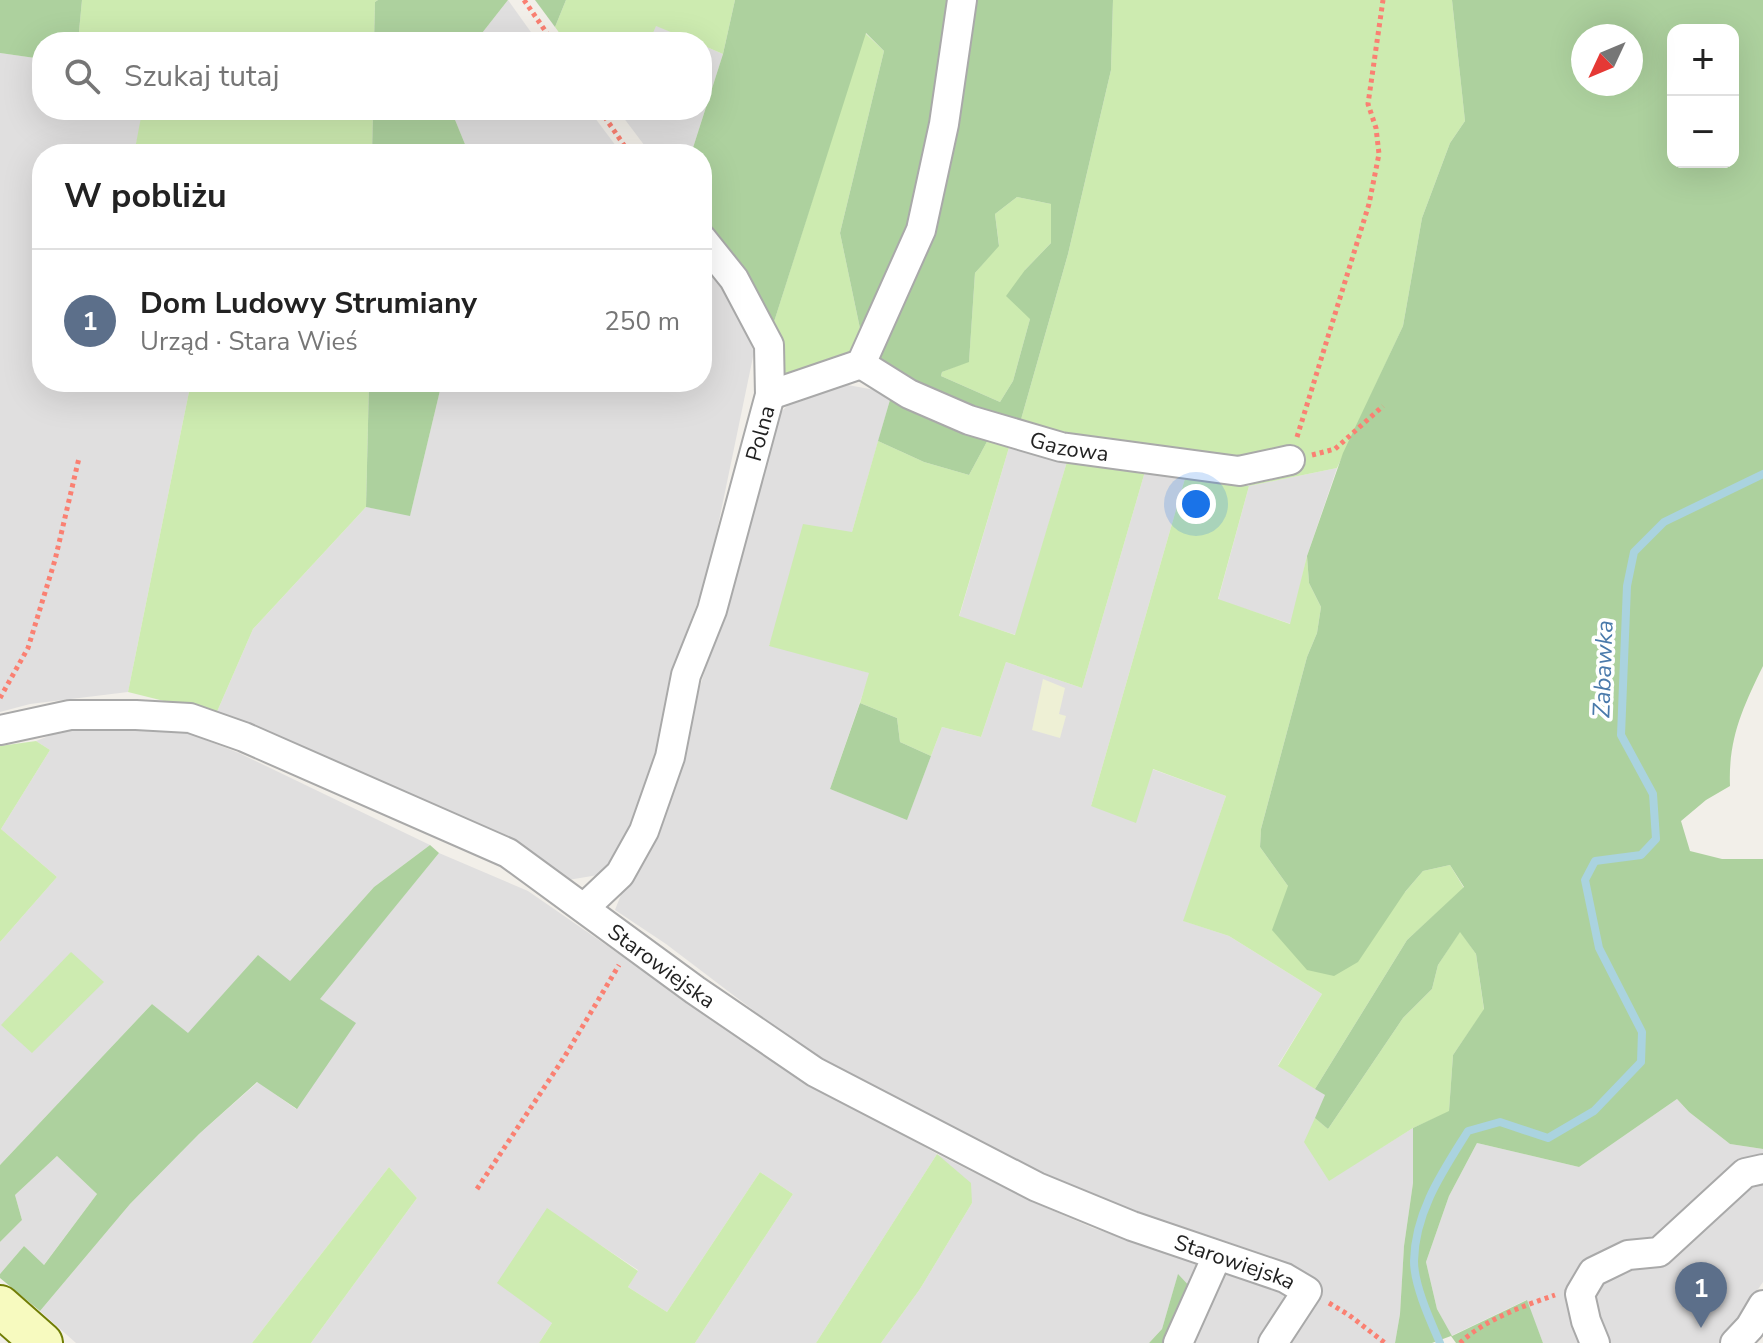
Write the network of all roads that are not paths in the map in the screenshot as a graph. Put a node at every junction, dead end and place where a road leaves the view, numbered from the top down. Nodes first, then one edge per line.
1 (962, 0) edge
2 (712, 252) edge
3 (861, 364) junction
4 (770, 395) junction
5 (1290, 460) road end
6 (0, 730) edge
7 (584, 908) junction
8 (1763, 1169) edge
9 (1217, 1256) junction
10 (0, 1306) edge
11 (42, 1343) edge
12 (1178, 1343) edge
13 (1273, 1343) edge
14 (1595, 1343) edge

1 - 3 street
2 - 4 street
3 - 4 street, Polna
3 - 5 street, Gazowa
4 - 7 street, Polna
6 - 7 street, Starowiejska
7 - 9 street, Starowiejska
8 - 14 street
9 - 12 street
9 - 13 street, Starowiejska
10 - 11 street

